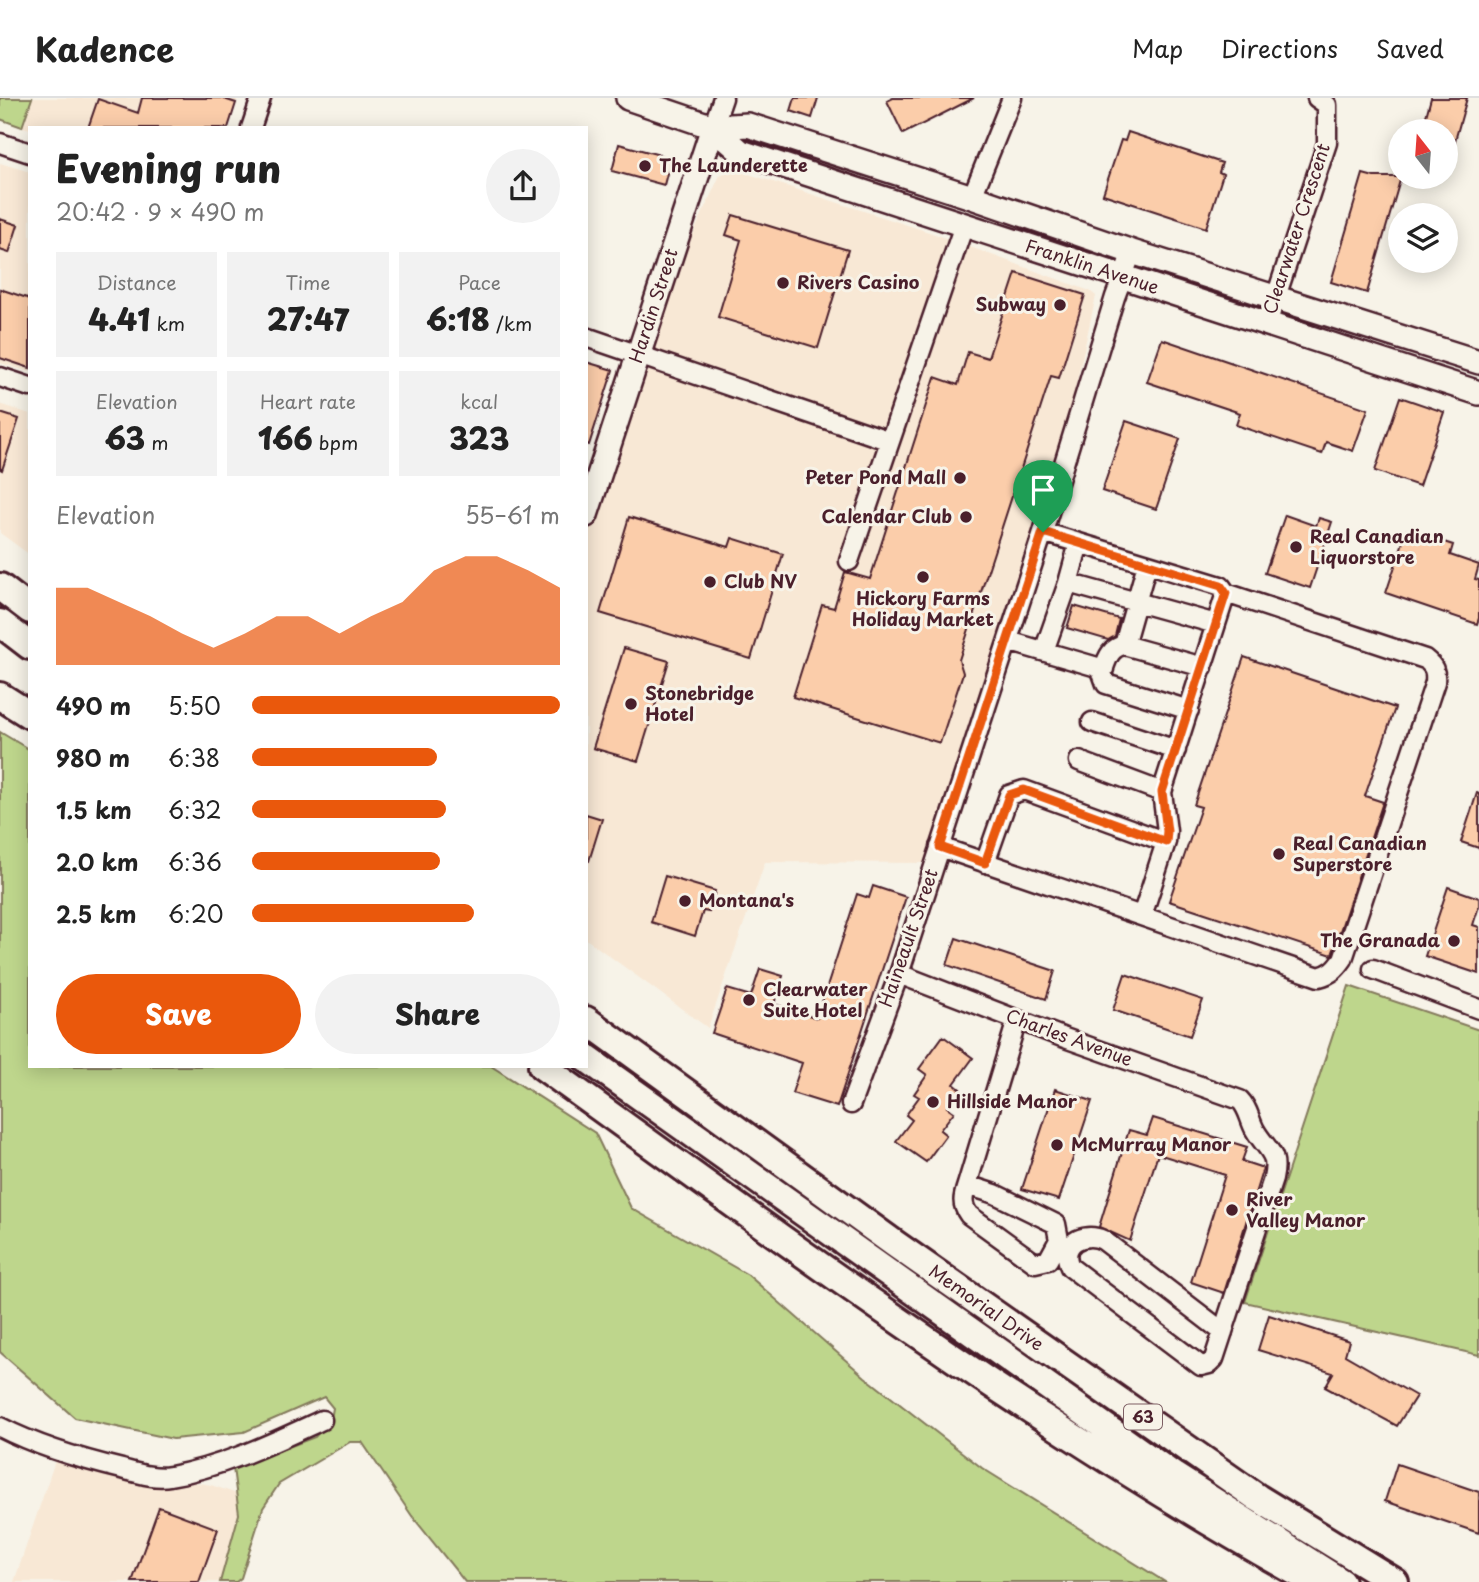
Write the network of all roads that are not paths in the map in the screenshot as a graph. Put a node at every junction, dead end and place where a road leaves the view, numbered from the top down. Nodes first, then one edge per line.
1 (261, 98) edge
2 (628, 98) edge
3 (723, 98) edge
4 (1012, 98) edge
5 (1317, 98) edge
6 (252, 126) edge
7 (713, 127) junction
8 (0, 143) edge
9 (28, 152) edge
10 (972, 197) junction
11 (964, 225) junction
12 (1132, 252) junction
13 (1121, 278) junction
14 (1276, 298) junction
15 (1267, 324) junction
16 (588, 338) edge
17 (638, 355) junction
18 (1479, 362) edge
19 (0, 377) edge
20 (28, 386) edge
21 (1479, 393) edge
22 (890, 441) junction
23 (588, 509) edge
24 (1043, 532) junction
25 (1079, 543) junction
26 (849, 561) dead end
27 (1147, 564) junction
28 (1068, 583) junction
29 (0, 587) edge
30 (1226, 593) junction
31 (1136, 602) junction
32 (28, 608) edge
33 (0, 623) edge
34 (1216, 624) junction
35 (1008, 641) junction
36 (28, 644) edge
37 (1124, 645) junction
38 (1044, 651) junction
39 (1203, 667) junction
40 (1104, 669) junction
41 (0, 696) edge
42 (1189, 710) junction
43 (28, 715) edge
44 (1092, 722) dead end
45 (1175, 750) junction
46 (1079, 761) dead end
47 (1162, 792) junction
48 (1166, 842) junction
49 (940, 847) junction
50 (985, 863) junction
51 (1142, 916) junction
52 (1373, 969) dead end
53 (899, 974) junction
54 (1479, 1009) edge
55 (1017, 1020) junction
56 (588, 1021) edge
57 (588, 1059) edge
58 (545, 1068) edge
59 (851, 1104) dead end
60 (967, 1185) junction
61 (1223, 1332) junction
62 (322, 1420) dead end
63 (0, 1427) edge
64 (1314, 1582) edge
65 (1341, 1582) edge
66 (1395, 1582) edge

1 - 6 street
2 - 7 main road, Franklin Avenue
3 - 7 street, Hardin Street
4 - 10 street
5 - 14 street, Clearwater Crescent
7 - 10 main road, Franklin Avenue
7 - 11 main road, Franklin Avenue
7 - 17 main road, Hardin Street
8 - 9 street
10 - 12 main road, Franklin Avenue
11 - 13 main road, Franklin Avenue
11 - 22 street
12 - 13 street, Haineault Street
12 - 14 main road, Franklin Avenue
13 - 15 main road, Franklin Avenue
13 - 24 street, Haineault Street
14 - 15 street, Clearwater Crescent
14 - 18 main road, Franklin Avenue
15 - 21 main road, Franklin Avenue
16 - 17 street
17 - 22 street
17 - 23 main road, Hardin Street
19 - 20 street
22 - 26 street
24 - 25 street
24 - 35 street, Haineault Street
25 - 27 street
25 - 28 street
27 - 30 street
27 - 31 street
28 - 31 street
28 - 38 street
29 - 32 highway
30 - 34 street
30 - 51 street
31 - 34 street
31 - 37 street
33 - 36 highway
34 - 39 street
35 - 38 street
35 - 49 street, Haineault Street
37 - 39 street
37 - 40 street
38 - 40 street
39 - 42 street
40 - 42 street
41 - 43 highway
42 - 45 street
44 - 45 street
45 - 47 street
46 - 47 street
47 - 48 street
48 - 50 street
48 - 51 street
49 - 50 street
49 - 53 street, Haineault Street
50 - 51 street
52 - 54 street
53 - 55 street, Charles Avenue
53 - 59 street, Haineault Street
55 - 60 street
55 - 61 street, Charles Avenue
56 - 66 highway, Memorial Drive / 63
57 - 65 highway, Memorial Drive / 63
58 - 64 highway
60 - 60 street
61 - 61 street
62 - 63 street

